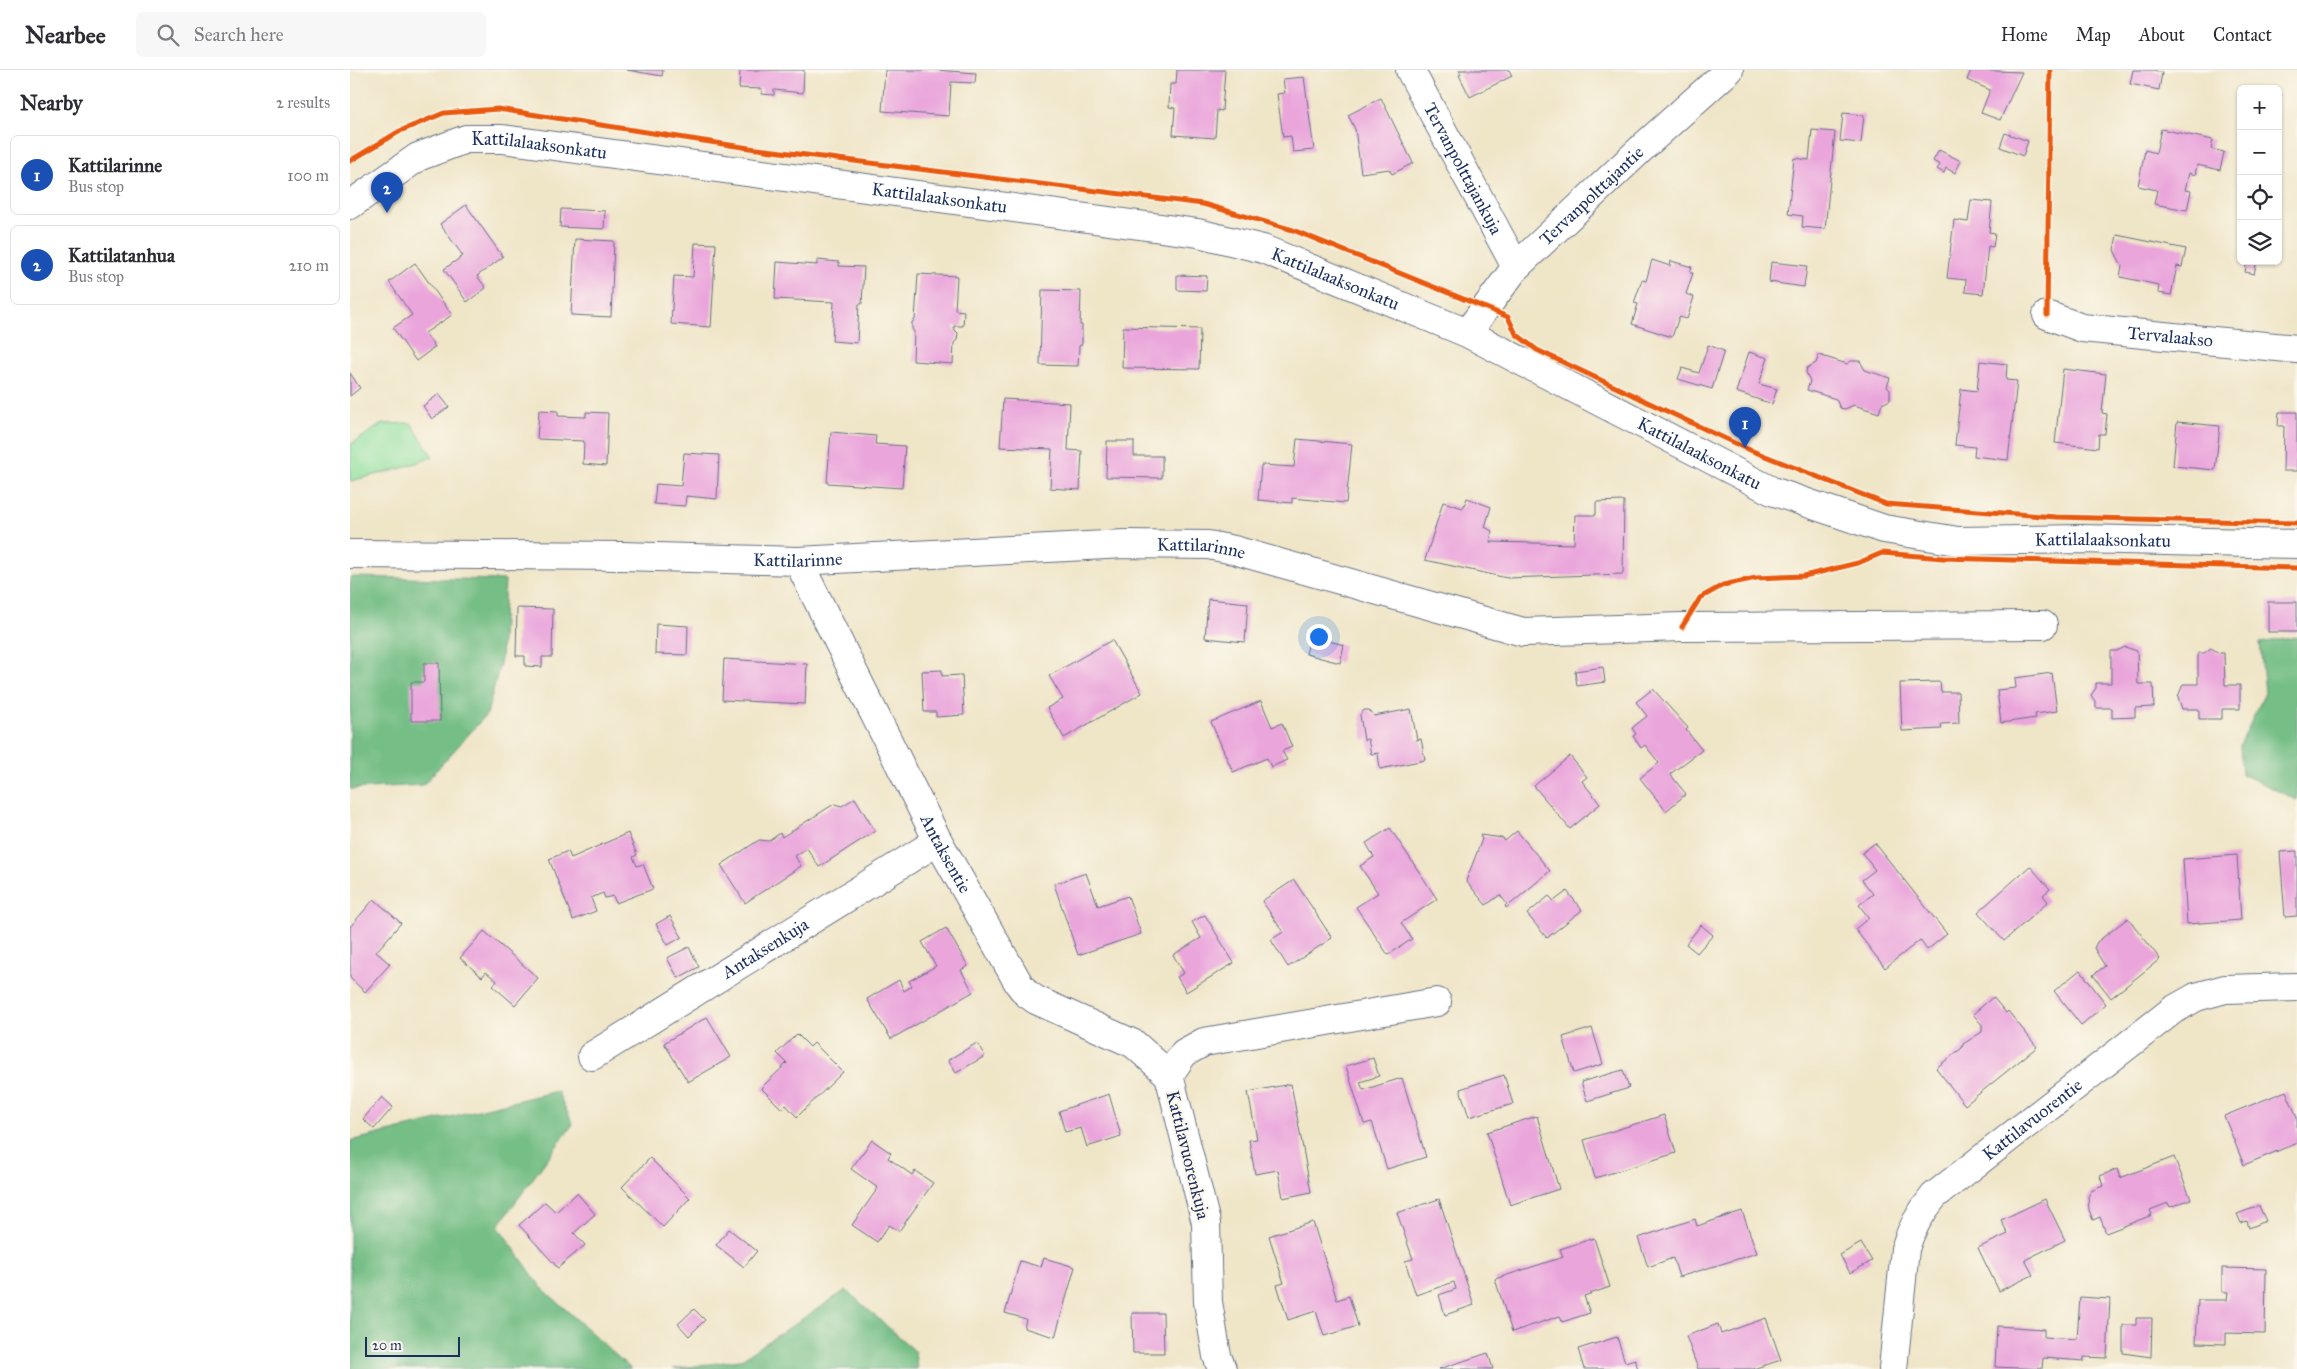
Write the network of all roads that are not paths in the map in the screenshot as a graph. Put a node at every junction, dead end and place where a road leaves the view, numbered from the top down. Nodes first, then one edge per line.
1 (1410, 70) edge
2 (1729, 70) edge
3 (350, 205) edge
4 (1516, 267) junction
5 (2047, 316) dead end
6 (1468, 333) junction
7 (2297, 349) edge
8 (2297, 544) edge
9 (350, 554) edge
10 (798, 560) junction
11 (2043, 625) dead end
12 (938, 841) junction
13 (2297, 987) edge
14 (1436, 1002) dead end
15 (592, 1056) dead end
16 (1169, 1075) junction
17 (1222, 1369) edge
18 (1893, 1369) edge

1 - 4 street, Tervanpolttajankuja
2 - 4 street, Tervanpolttajantie
3 - 6 street, Kattilalaaksonkatu
4 - 6 street, Tervanpolttajantie
5 - 7 street, Tervalaakso
6 - 8 street, Kattilalaaksonkatu
9 - 10 street, Kattilarinne
10 - 11 street, Kattilarinne
10 - 12 street, Antaksentie
12 - 15 street, Antaksenkuja
12 - 16 street, Antaksentie
13 - 18 street, Kattilavuorentie
14 - 16 street, Kattilavuorenkuja
16 - 17 street, Kattilavuorenkuja

